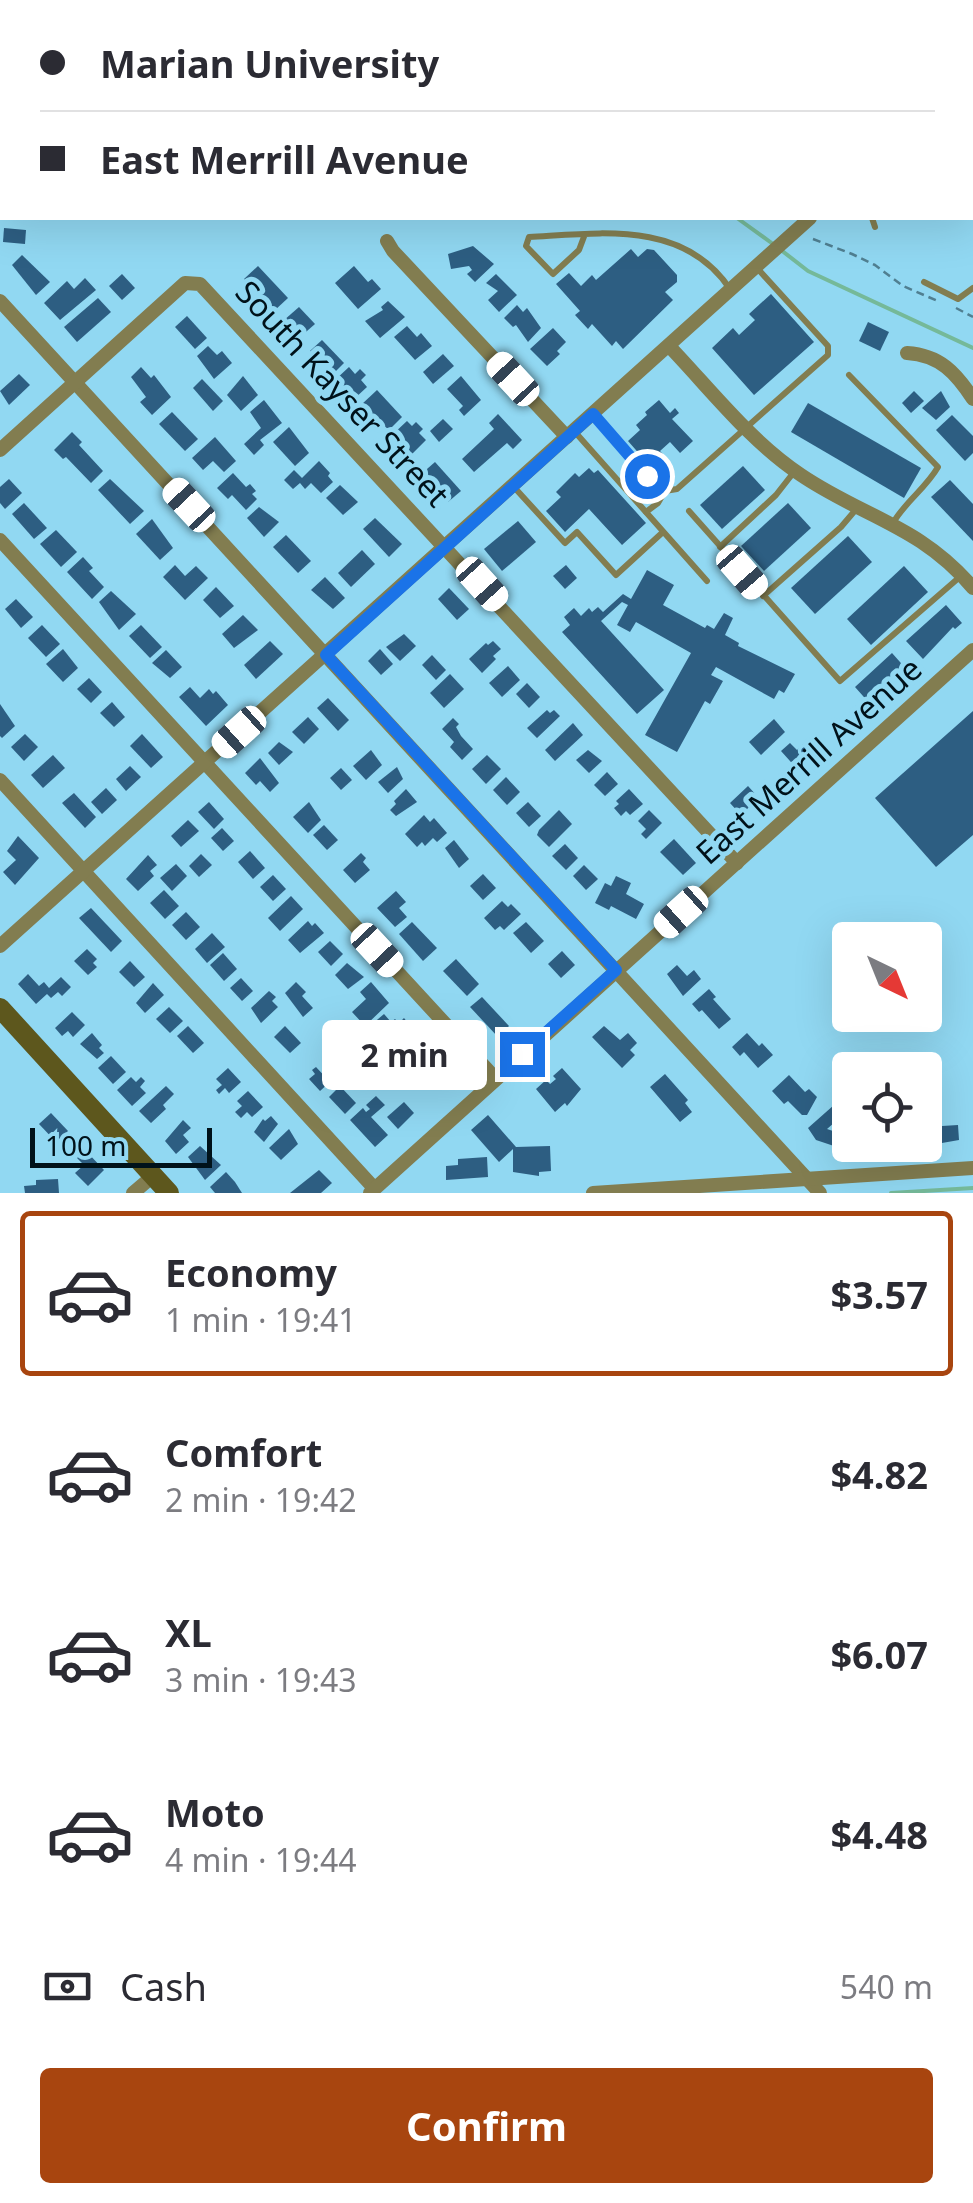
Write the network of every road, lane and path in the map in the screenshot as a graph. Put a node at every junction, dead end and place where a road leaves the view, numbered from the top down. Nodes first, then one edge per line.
1 (873, 220) edge
2 (805, 222) edge
3 (875, 226) dead end
4 (585, 234) junction
5 (813, 239) dead end
6 (387, 241) dead end
7 (762, 262) junction
8 (924, 282) dead end
9 (973, 288) edge
10 (730, 290) junction
11 (0, 301) edge
12 (973, 317) edge
13 (669, 346) junction
14 (907, 353) dead end
15 (849, 375) dead end
16 (76, 381) junction
17 (973, 399) edge
18 (593, 414) junction
19 (746, 426) junction
20 (570, 434) junction
21 (0, 450) edge
22 (795, 471) junction
23 (513, 486) junction
24 (665, 491) junction
25 (859, 506) junction
26 (689, 511) dead end
27 (646, 512) junction
28 (894, 523) junction
29 (662, 532) junction
30 (0, 540) edge
31 (446, 546) junction
32 (720, 547) junction
33 (962, 575) junction
34 (706, 581) dead end
35 (973, 588) edge
36 (763, 596) junction
37 (973, 650) edge
38 (326, 655) junction
39 (205, 762) junction
40 (0, 780) edge
41 (738, 863) junction
42 (83, 871) junction
43 (0, 946) edge
44 (616, 970) junction
45 (0, 1008) edge
46 (494, 1078) junction
47 (973, 1168) edge
48 (154, 1176) junction
49 (809, 1178) junction
50 (372, 1191) edge
51 (133, 1193) edge
52 (169, 1193) edge
53 (592, 1193) edge
54 (820, 1193) edge

1 - 3 lane
2 - 7 street
4 - 4 lane
4 - 10 lane
5 - 12 path
6 - 20 street
7 - 10 street
7 - 19 lane
8 - 9 lane
10 - 13 street
11 - 16 street
13 - 18 street
13 - 19 street
14 - 17 street
15 - 28 lane
16 - 21 street
16 - 31 street, South Kayser Street
16 - 38 street
18 - 20 street
18 - 24 lane
19 - 22 street
19 - 24 lane
20 - 23 street
20 - 27 lane
22 - 25 street
22 - 32 lane
23 - 29 lane
23 - 31 street
24 - 27 lane
25 - 28 street
25 - 36 lane
26 - 32 lane
27 - 29 lane
28 - 33 street
29 - 34 lane
30 - 39 street
31 - 38 street
31 - 41 street, South Kayser Street
32 - 36 lane
33 - 35 street
33 - 36 lane
37 - 41 street, East Merrill Avenue
38 - 39 street
38 - 44 street
39 - 42 street
39 - 46 street
40 - 42 street
41 - 44 street, East Merrill Avenue
42 - 43 street
42 - 50 street
44 - 46 street, East Merrill Avenue
44 - 49 street
45 - 48 street
46 - 50 street, East Merrill Avenue
47 - 49 street
48 - 51 street
48 - 52 street
49 - 53 street
49 - 54 street

